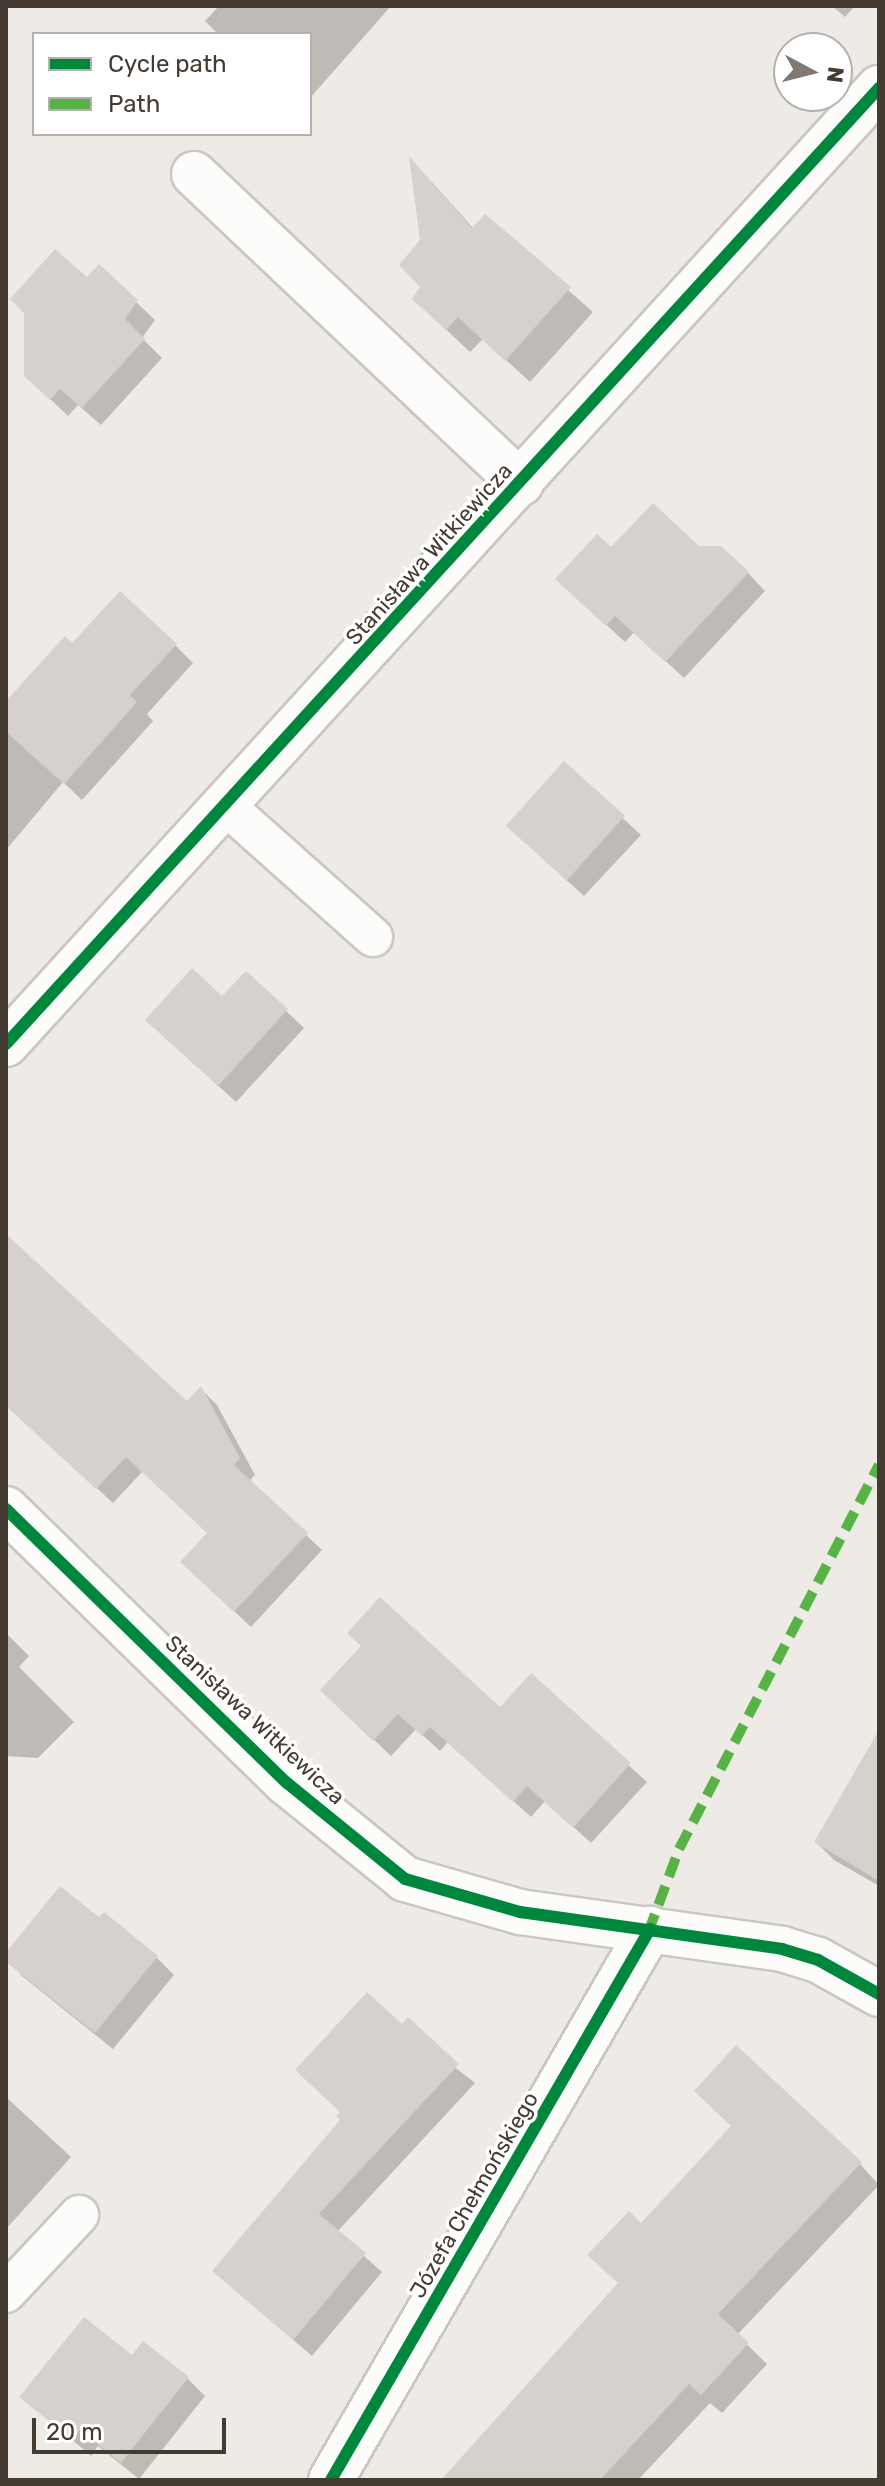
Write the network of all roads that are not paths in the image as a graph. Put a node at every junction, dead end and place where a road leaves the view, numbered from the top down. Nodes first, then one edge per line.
1 (879, 88) edge
2 (194, 174) dead end
3 (521, 483) junction
4 (226, 806) junction
5 (373, 937) dead end
6 (6, 1044) edge
7 (6, 1509) edge
8 (650, 1929) junction
9 (879, 1994) edge
10 (79, 2215) dead end
11 (6, 2293) edge
12 (334, 2474) edge

1 - 3 street, Stanisława Witkiewicza
2 - 3 street, Stanisława Witkiewicza
3 - 4 street, Stanisława Witkiewicza
4 - 5 lane
4 - 6 street, Stanisława Witkiewicza
7 - 8 street, Stanisława Witkiewicza
8 - 9 street, Stanisława Witkiewicza
8 - 12 street, Józefa Chełmońskiego
10 - 11 lane

